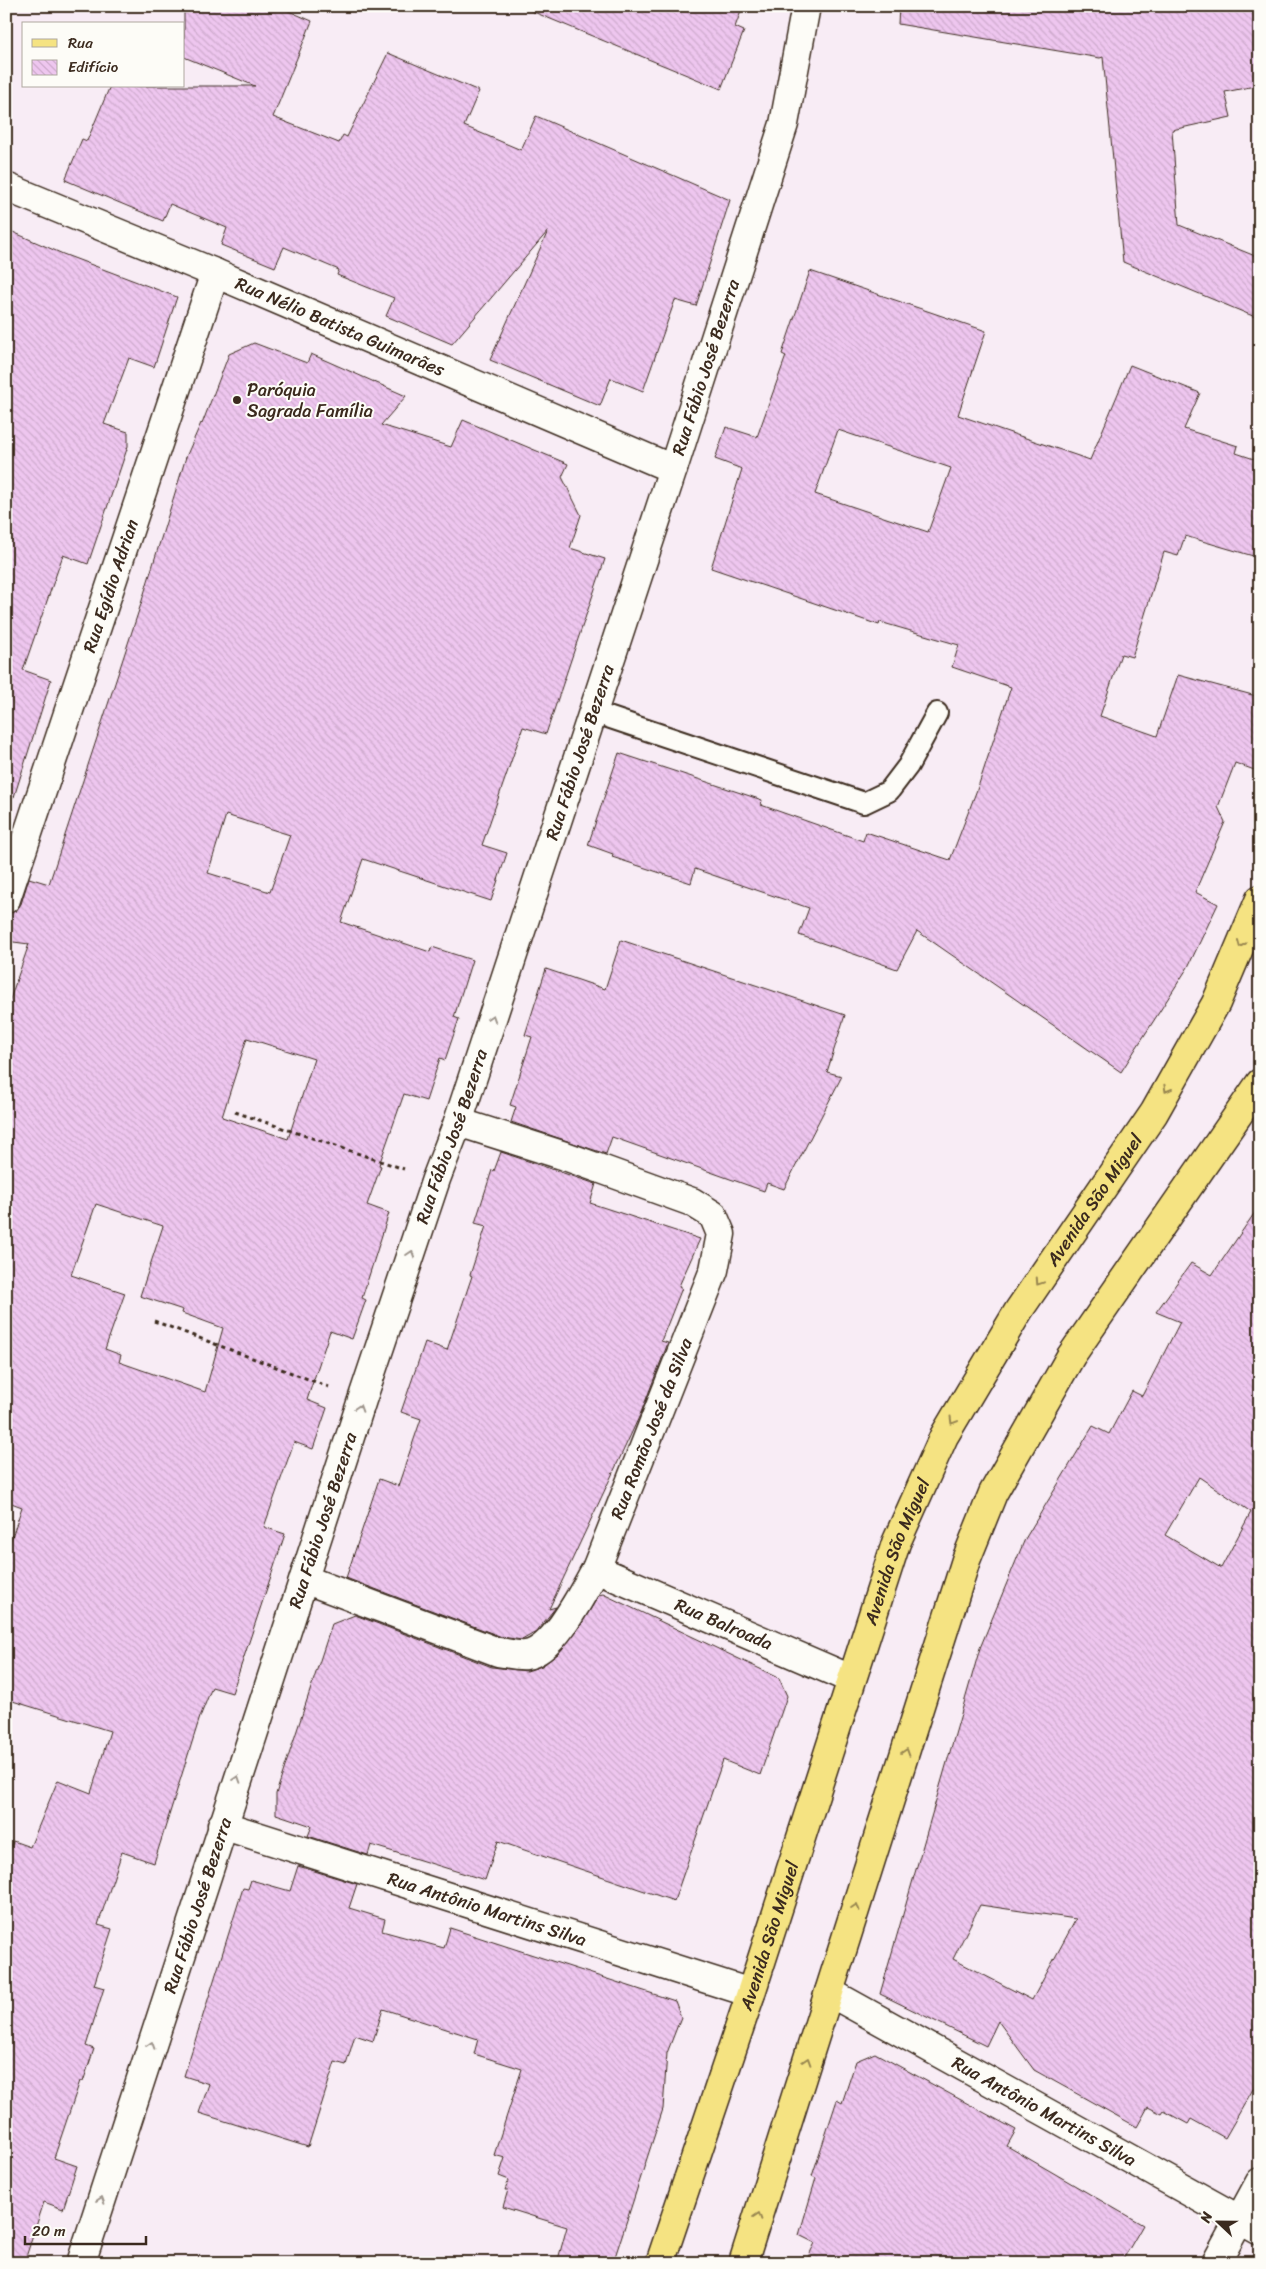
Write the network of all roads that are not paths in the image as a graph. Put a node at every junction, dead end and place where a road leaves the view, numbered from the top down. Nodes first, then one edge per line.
1 (806, 6) edge
2 (6, 187) edge
3 (215, 273) junction
4 (674, 469) junction
5 (593, 712) junction
6 (937, 714) dead end
7 (6, 899) edge
8 (1260, 899) edge
9 (1260, 1083) edge
10 (458, 1122) junction
11 (596, 1569) junction
12 (304, 1579) junction
13 (851, 1679) junction
14 (222, 1825) junction
15 (829, 1992) junction
16 (751, 1994) junction
17 (1260, 2182) edge
18 (1250, 2225) edge
19 (81, 2263) edge
20 (660, 2263) edge
21 (743, 2263) edge
22 (1216, 2263) edge

1 - 4 street, Rua Fábio José Bezerra
2 - 3 street, Rua Nélio Batista Guimarães
3 - 4 street, Rua Nélio Batista Guimarães
3 - 7 street, Rua Egídio Adrian
4 - 5 street, Rua Fábio José Bezerra
5 - 6 lane
10 -> 5 street, Rua Fábio José Bezerra
8 -> 13 main road, Avenida São Miguel
15 -> 9 main road
10 - 11 street, Rua Romão José da Silva
12 -> 10 street, Rua Fábio José Bezerra
11 - 12 street, Rua Romão José da Silva
11 - 13 street, Rua Balroada
14 -> 12 street, Rua Fábio José Bezerra
13 - 16 main road, Avenida São Miguel
14 - 16 street, Rua Antônio Martins Silva
19 -> 14 street, Rua Fábio José Bezerra
15 - 18 street, Rua Antônio Martins Silva
21 -> 15 main road
16 - 20 main road, Avenida São Miguel
17 - 18 street
18 - 22 street

